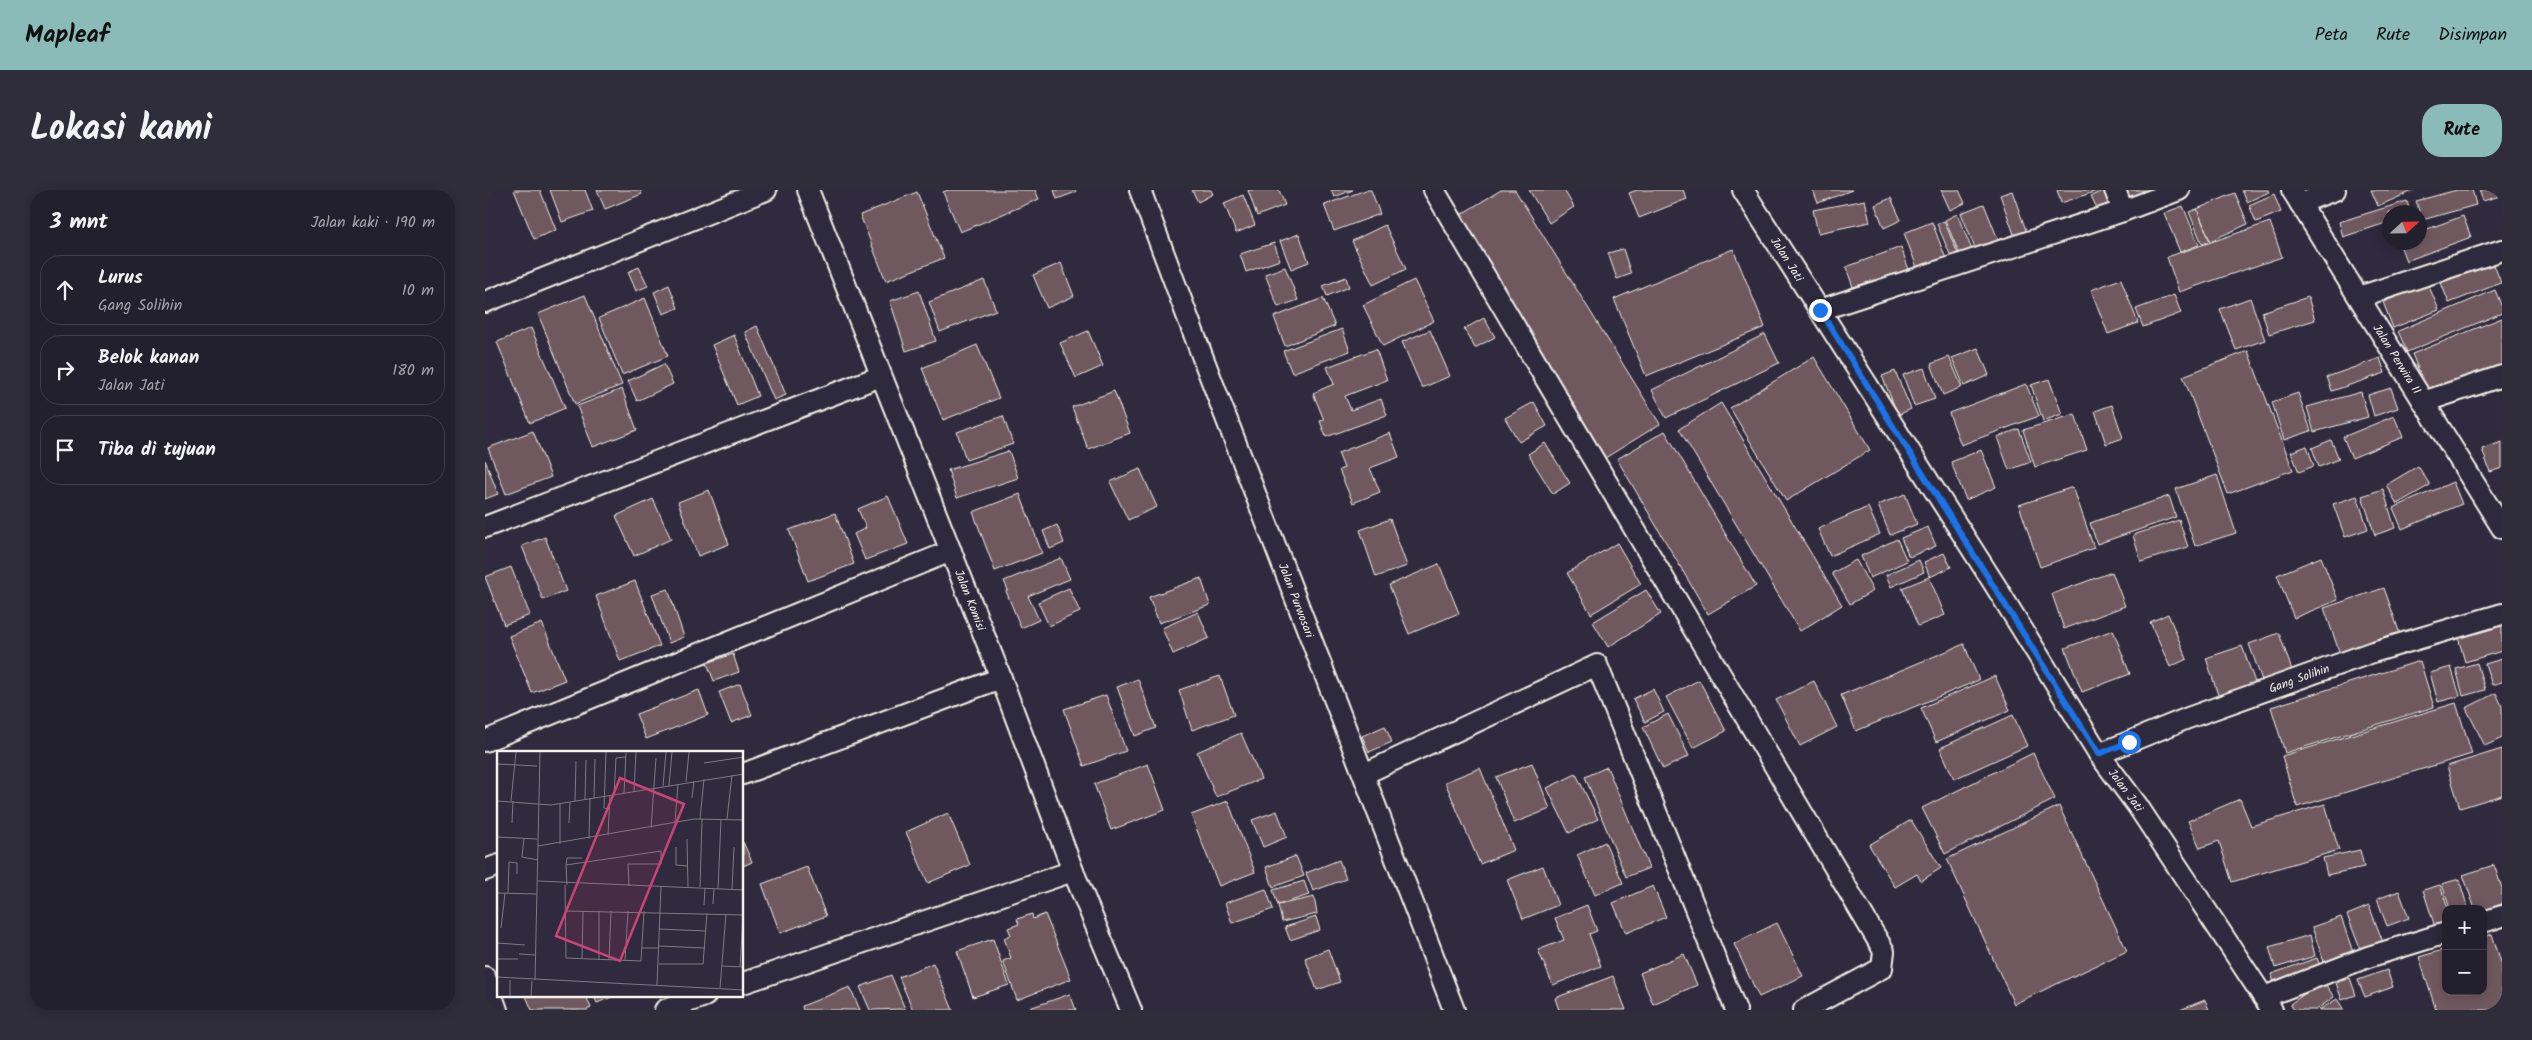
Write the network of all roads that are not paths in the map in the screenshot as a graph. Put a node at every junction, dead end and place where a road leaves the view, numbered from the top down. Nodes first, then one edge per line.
1 (766, 190) edge
2 (808, 190) edge
3 (1141, 190) edge
4 (1433, 190) edge
5 (1743, 190) edge
6 (2115, 190) edge
7 (2179, 190) edge
8 (2335, 190) edge
9 (2296, 197) edge
10 (2123, 211) junction
11 (2502, 250) edge
12 (2359, 297) junction
13 (485, 302) edge
14 (1820, 310) junction
15 (881, 376) junction
16 (2502, 376) edge
17 (2423, 402) junction
18 (485, 527) edge
19 (2502, 528) edge
20 (951, 552) junction
21 (2502, 614) edge
22 (1001, 678) junction
23 (485, 741) edge
24 (2099, 754) junction
25 (744, 774) edge
26 (1364, 774) junction
27 (497, 866) edge
28 (485, 870) edge
29 (1073, 871) junction
30 (2502, 916) edge
31 (2487, 921) edge
32 (2442, 934) edge
33 (485, 977) edge
34 (744, 983) edge
35 (699, 998) edge
36 (2268, 1004) edge
37 (497, 1010) edge
38 (665, 1010) edge
39 (1131, 1010) edge
40 (1454, 1010) edge
41 (1735, 1010) edge
42 (1804, 1010) edge

1 - 13 street
2 - 15 street, Jalan Komisi
3 - 26 street, Jalan Purwosari
4 - 42 street
5 - 14 street, Jalan Jati
6 - 10 street
7 - 10 street
8 - 9 street
9 - 12 street, Jalan Perwira II
10 - 14 street
11 - 12 street
12 - 17 street, Jalan Perwira II
14 - 24 street, Jalan Jati
15 - 18 street
15 - 20 street, Jalan Komisi
16 - 17 street
17 - 19 street, Jalan Perwira II
20 - 22 street, Jalan Komisi
20 - 23 street
21 - 24 street, Gang Solihin
22 - 25 street
22 - 29 street, Jalan Komisi
24 - 36 street, Jalan Jati
26 - 40 street, Jalan Purwosari
26 - 41 street
27 - 28 street
29 - 34 street
29 - 39 street, Jalan Komisi
30 - 31 street
32 - 36 street
33 - 37 street
35 - 38 street

